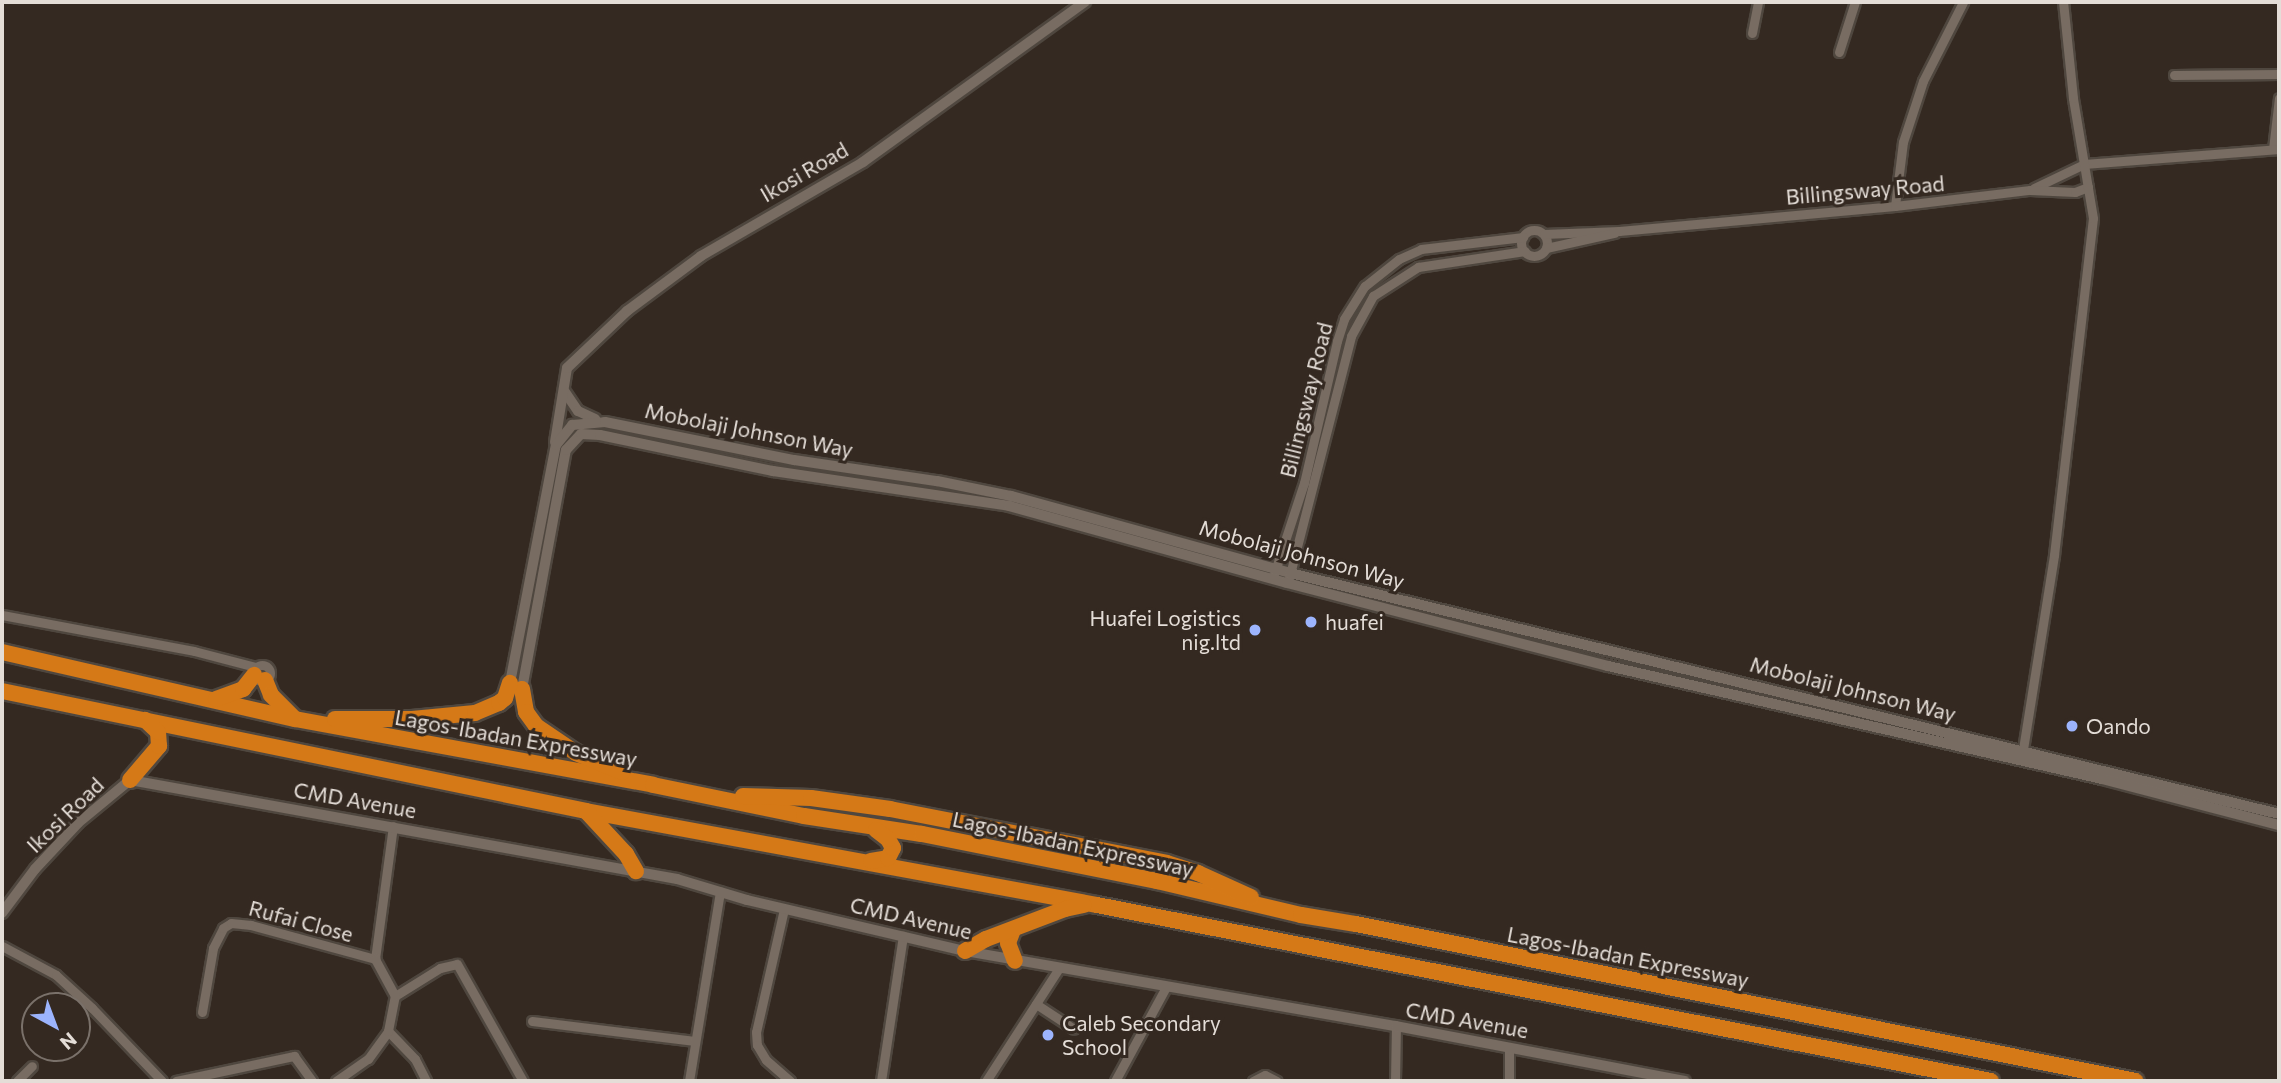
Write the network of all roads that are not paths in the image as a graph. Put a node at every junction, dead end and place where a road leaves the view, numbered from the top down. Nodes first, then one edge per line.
1 (1085, 2) edge
2 (1758, 2) edge
3 (1855, 2) edge
4 (1964, 2) edge
5 (2063, 2) edge
6 (1752, 33) dead end
7 (1839, 52) dead end
8 (2174, 75) dead end
9 (2279, 75) edge
10 (2279, 98) edge
11 (2276, 149) edge
12 (2084, 164) junction
13 (2088, 187) junction
14 (2030, 190) junction
15 (1895, 206) junction
16 (1619, 231) junction
17 (1544, 234) junction
18 (1523, 237) junction
19 (1546, 248) junction
20 (1525, 251) junction
21 (565, 392) junction
22 (580, 417) junction
23 (586, 434) junction
24 (561, 440) junction
25 (1274, 574) junction
26 (1289, 578) junction
27 (2, 615) edge
28 (2, 652) edge
29 (258, 674) junction
30 (516, 686) junction
31 (2, 691) edge
32 (212, 699) junction
33 (140, 717) junction
34 (295, 719) junction
35 (2023, 749) junction
36 (130, 780) junction
37 (653, 785) junction
38 (722, 799) junction
39 (586, 811) junction
40 (2279, 814) edge
41 (2279, 825) edge
42 (393, 826) junction
43 (875, 829) junction
44 (855, 861) junction
45 (636, 871) junction
46 (720, 892) junction
47 (1097, 905) junction
48 (1271, 908) junction
49 (784, 909) junction
50 (2, 913) edge
51 (1013, 930) junction
52 (903, 936) junction
53 (1274, 940) junction
54 (2, 946) edge
55 (965, 951) junction
56 (375, 959) junction
57 (1015, 961) junction
58 (1059, 968) junction
59 (1166, 987) junction
60 (395, 996) junction
61 (1036, 1004) junction
62 (202, 1012) dead end
63 (532, 1021) dead end
64 (1396, 1026) junction
65 (1074, 1029) dead end
66 (388, 1031) junction
67 (695, 1041) junction
68 (1509, 1047) junction
69 (32, 1066) dead end
70 (17, 1081) edge
71 (162, 1081) edge
72 (176, 1081) edge
73 (312, 1081) edge
74 (337, 1081) edge
75 (426, 1081) edge
76 (523, 1081) edge
77 (689, 1081) edge
78 (789, 1081) edge
79 (881, 1081) edge
80 (986, 1081) edge
81 (1115, 1081) edge
82 (1253, 1081) edge
83 (1277, 1081) edge
84 (1395, 1081) edge
85 (1509, 1081) edge
86 (1685, 1081) edge
87 (1991, 1081) edge
88 (2135, 1081) edge

1 - 21 street, Ikosi Road
2 - 6 street
3 - 7 street
4 - 15 street
5 - 12 street
8 - 9 street
10 - 11 street
11 - 12 street, Billingsway Road
12 - 13 street
12 - 14 street, Billingsway Road
13 - 14 street, Billingsway Road
13 - 35 street
14 - 15 street, Billingsway Road
15 - 16 street, Billingsway Road
16 - 17 street, Billingsway Road
16 - 19 street, Billingsway Road
17 - 18 street
17 - 19 street
18 - 20 street
18 - 25 street, Billingsway Road
19 - 20 street
20 - 26 street, Billingsway Road
21 - 22 street
21 - 24 street, Ikosi Road
22 - 23 street
22 - 24 street
22 - 25 street, Mobolaji Johnson Way
23 - 24 street
23 - 25 street, Mobolaji Johnson Way
24 - 30 street
24 - 30 street
25 - 26 street, Mobolaji Johnson Way
26 - 35 street, Mobolaji Johnson Way
26 - 41 street, Mobolaji Johnson Way
27 - 29 street
28 - 32 highway, Lagos-Ibadan Expressway
29 - 32 highway
29 - 34 highway
30 - 34 highway
30 - 37 highway
31 - 33 highway
32 - 34 highway, Lagos-Ibadan Expressway
33 - 36 highway
33 - 39 highway
34 - 37 highway, Lagos-Ibadan Expressway
35 - 40 street, Mobolaji Johnson Way
36 - 42 street, CMD Avenue
36 - 50 street, Ikosi Road
37 - 38 highway, Lagos-Ibadan Expressway
38 - 43 highway, Lagos-Ibadan Expressway
38 - 48 highway
39 - 44 highway
39 - 45 highway
42 - 45 street, CMD Avenue
42 - 56 street
43 - 44 highway
43 - 48 highway, Lagos-Ibadan Expressway
44 - 47 highway
45 - 46 street, CMD Avenue
46 - 49 street, CMD Avenue
46 - 67 street
47 - 51 highway
47 - 53 highway
48 - 53 highway
48 - 88 highway, Lagos-Ibadan Expressway
49 - 52 street, CMD Avenue
49 - 78 street
51 - 55 highway
51 - 57 highway
52 - 55 street, CMD Avenue
52 - 79 street
53 - 87 highway
54 - 71 street
55 - 57 street, CMD Avenue
56 - 60 street
56 - 62 street, Rufai Close
57 - 58 street, CMD Avenue
58 - 59 street, CMD Avenue
58 - 61 street
59 - 64 street, CMD Avenue
59 - 81 street
60 - 66 street
60 - 76 street
61 - 65 street
61 - 80 street
63 - 67 street
64 - 68 street, CMD Avenue
64 - 84 street
66 - 74 street
66 - 75 street
67 - 77 street
68 - 85 street
68 - 86 street, CMD Avenue
69 - 70 street
72 - 73 street
82 - 83 street

